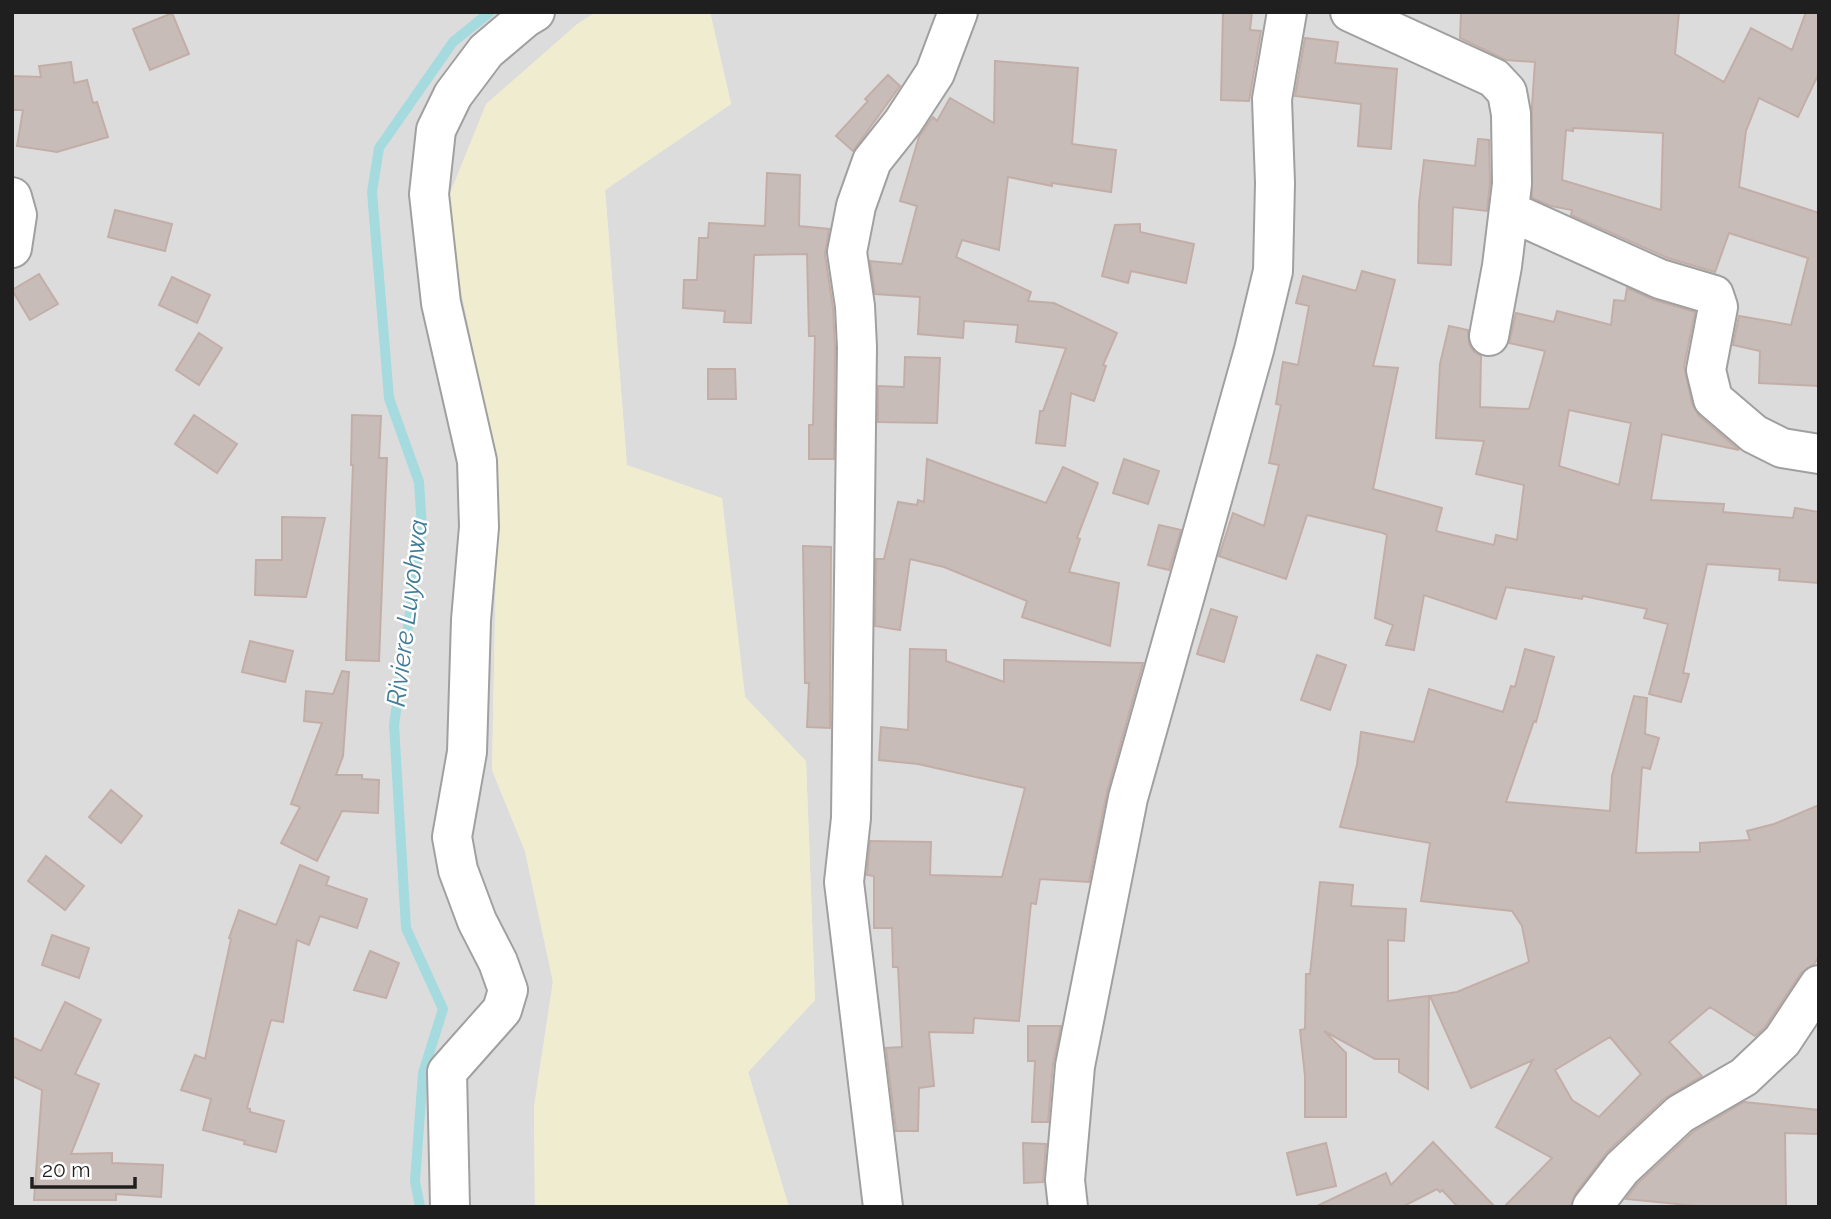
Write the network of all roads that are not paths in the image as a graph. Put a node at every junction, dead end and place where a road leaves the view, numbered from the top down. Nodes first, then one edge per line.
1 (535, 12) edge
2 (958, 12) edge
3 (1287, 12) edge
4 (1350, 12) edge
5 (12, 197) edge
6 (1508, 211) junction
7 (12, 248) edge
8 (1489, 336) dead end
9 (1819, 454) edge
10 (1819, 985) edge
11 (450, 1207) edge
12 (883, 1207) edge
13 (1068, 1207) edge
14 (1592, 1207) edge

1 - 11 street
2 - 12 street
3 - 13 street
4 - 6 street
5 - 7 street
6 - 8 street
6 - 9 street
10 - 14 street

